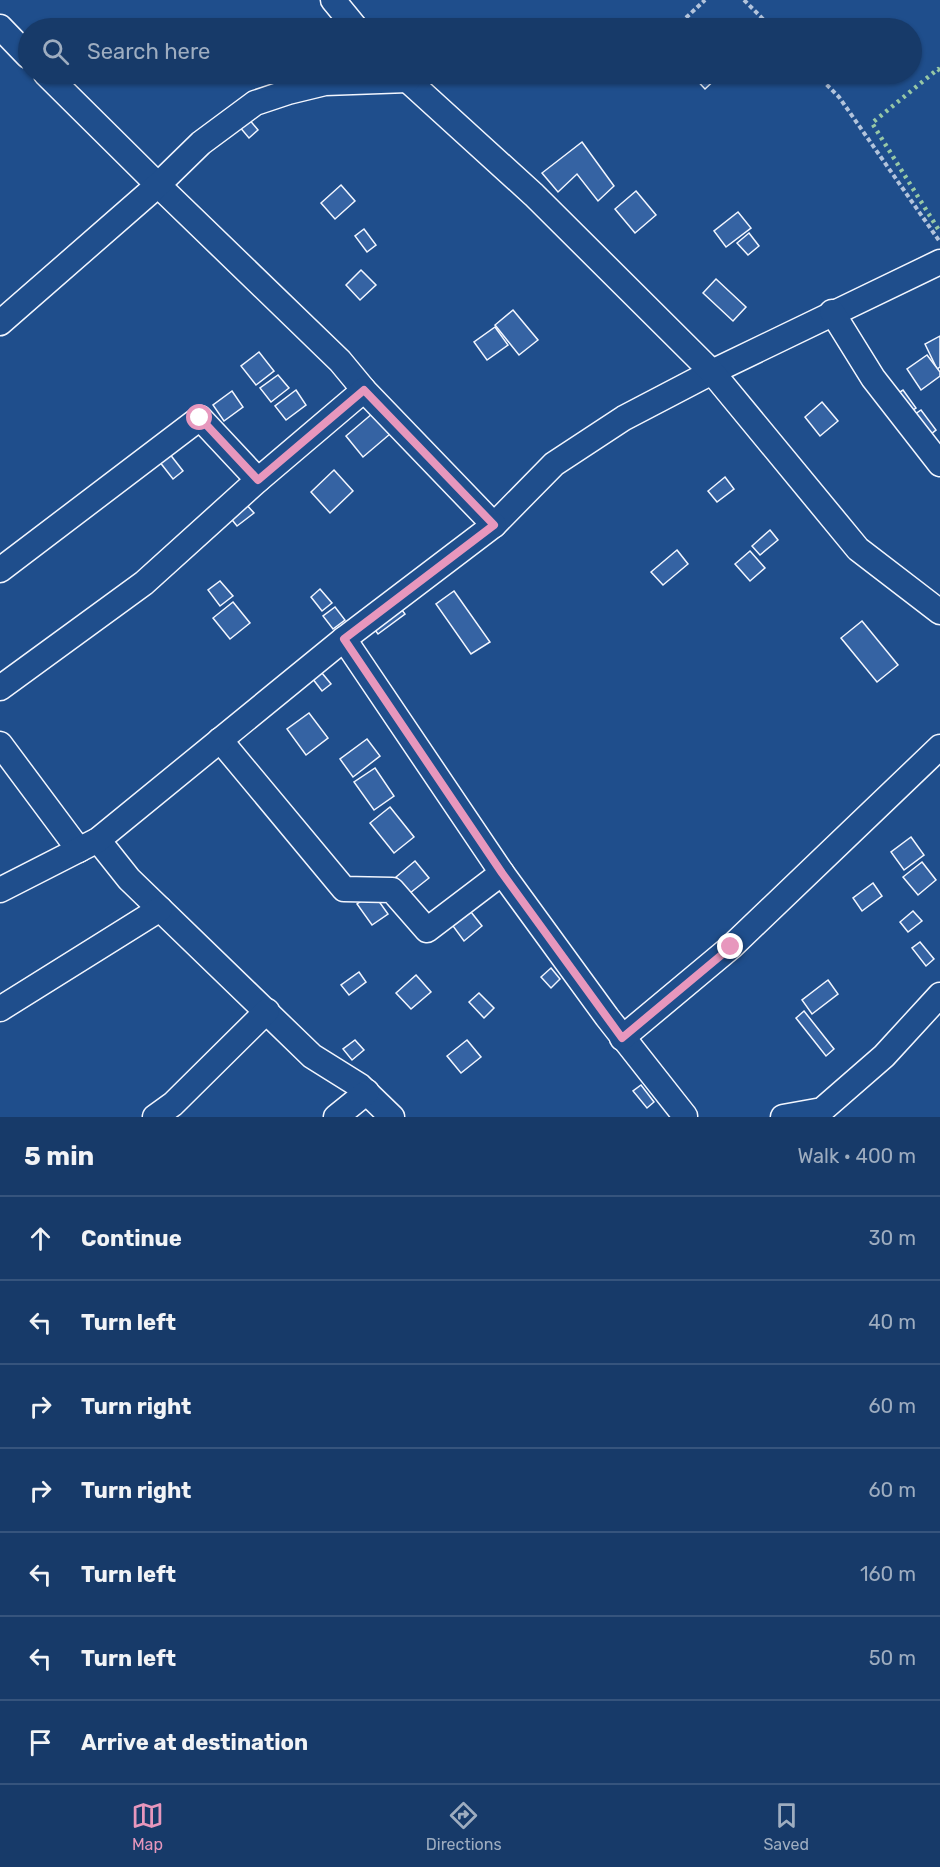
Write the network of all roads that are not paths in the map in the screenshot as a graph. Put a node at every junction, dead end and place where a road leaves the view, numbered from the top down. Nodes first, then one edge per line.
1 (333, 0) edge
2 (348, 18) edge
3 (0, 27) edge
4 (18, 46) edge
5 (56, 84) edge
6 (321, 84) edge
7 (412, 84) edge
8 (158, 185) junction
9 (940, 262) edge
10 (832, 312) junction
11 (0, 323) edge
12 (712, 372) junction
13 (364, 390) junction
14 (940, 464) edge
15 (258, 480) junction
16 (494, 525) junction
17 (0, 570) edge
18 (940, 612) edge
19 (344, 639) junction
20 (0, 688) edge
21 (220, 740) junction
22 (0, 744) edge
23 (940, 747) edge
24 (88, 845) junction
25 (502, 873) junction
26 (0, 890) edge
27 (160, 909) junction
28 (940, 995) edge
29 (0, 1010) edge
30 (267, 1011) junction
31 (622, 1038) junction
32 (367, 1092) junction
33 (155, 1117) edge
34 (336, 1117) edge
35 (392, 1117) edge
36 (691, 1117) edge
37 (783, 1117) edge

1 - 2 street
3 - 4 street
5 - 8 street
6 - 8 street
7 - 12 street
8 - 11 street
8 - 13 street
9 - 10 street
10 - 12 street
10 - 14 street
12 - 16 street
12 - 18 street
13 - 15 street
13 - 16 street
15 - 17 street
15 - 20 street
16 - 19 street
19 - 21 street
19 - 25 street
21 - 24 street
21 - 25 street
22 - 24 street
23 - 31 street
24 - 26 street
24 - 27 street
25 - 31 street
27 - 29 street
27 - 30 street
28 - 37 street
30 - 32 street
30 - 33 street
31 - 36 street
32 - 34 street
32 - 35 street

